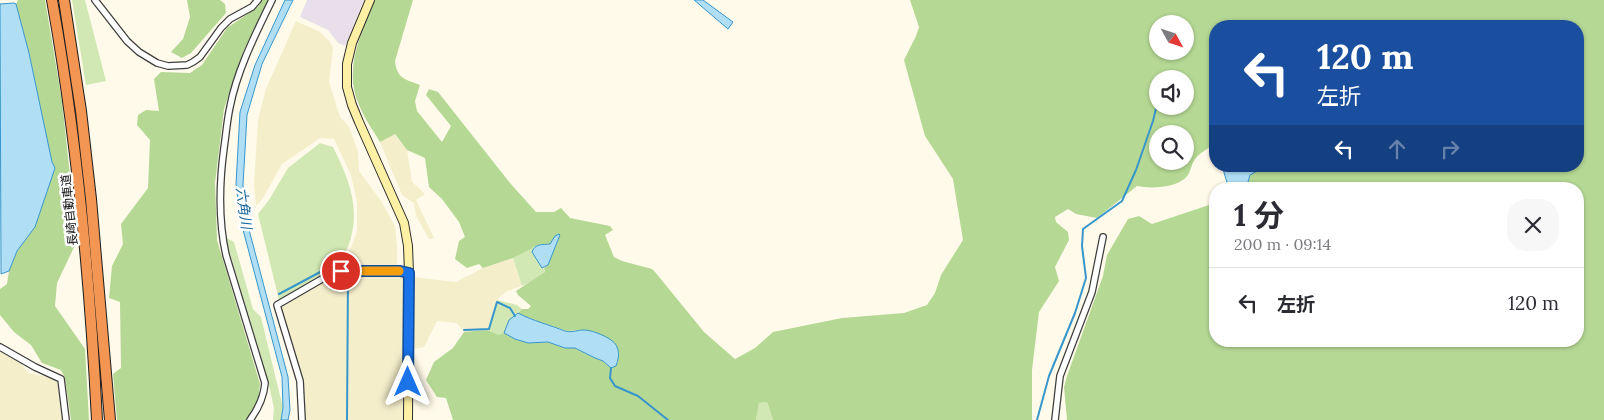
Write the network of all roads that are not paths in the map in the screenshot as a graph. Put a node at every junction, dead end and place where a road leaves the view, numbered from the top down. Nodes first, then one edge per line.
1 (52, 0) edge
2 (64, 0) edge
3 (95, 0) edge
4 (258, 0) edge
5 (272, 0) edge
6 (370, 0) edge
7 (1104, 237) dead end
8 (409, 273) junction
9 (0, 347) edge
10 (66, 420) edge
11 (97, 420) edge
12 (110, 420) edge
13 (250, 420) edge
14 (302, 420) edge
15 (408, 420) edge
16 (1055, 420) edge

1 - 11 highway, 長崎自動車道
2 - 12 highway, 長崎自動車道
3 - 4 street
5 - 13 street
6 - 8 street
7 - 16 street
8 - 14 street
8 - 15 street
9 - 10 street

